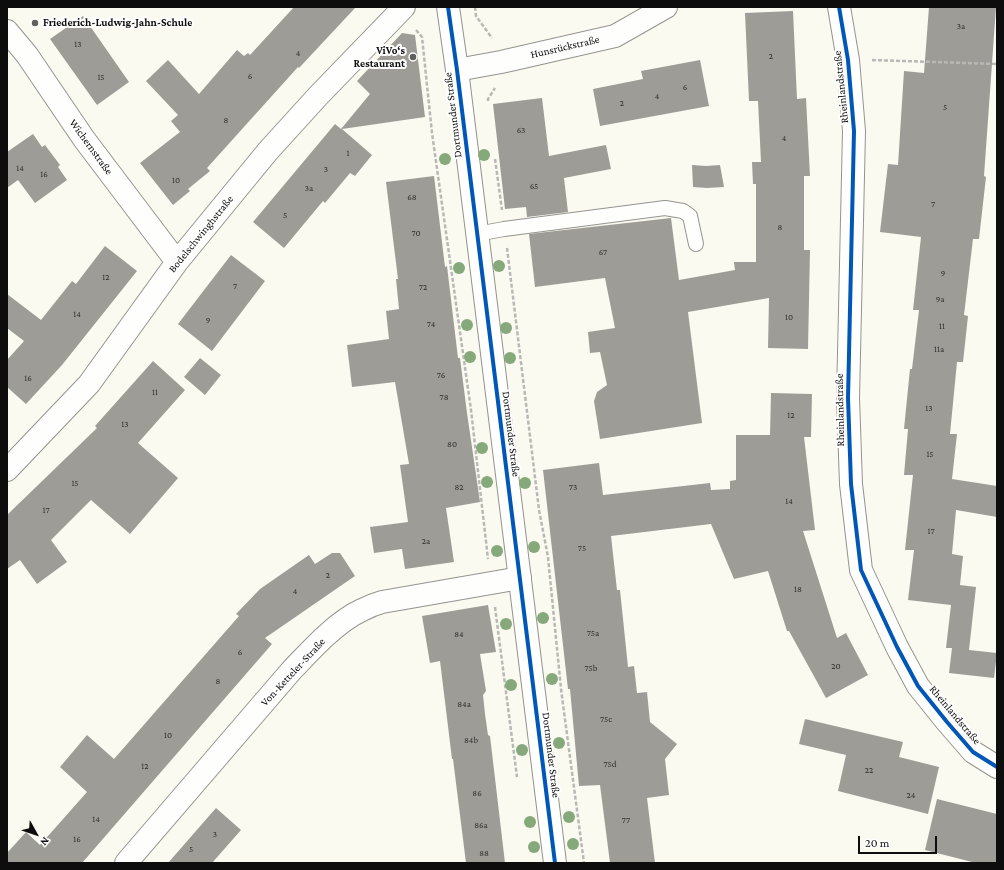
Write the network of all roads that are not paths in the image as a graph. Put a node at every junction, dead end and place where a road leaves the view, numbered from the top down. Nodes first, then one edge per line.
1 (448, 7) edge
2 (666, 7) edge
3 (839, 7) edge
4 (402, 8) edge
5 (7, 31) edge
6 (456, 70) junction
7 (477, 234) junction
8 (696, 244) dead end
9 (177, 262) junction
10 (7, 470) edge
11 (520, 578) junction
12 (997, 767) edge
13 (126, 863) edge
14 (555, 863) edge

1 - 6 street, Dortmunder Straße
2 - 6 street, Hunsrückstraße
3 - 12 street, Rheinlandstraße
4 - 9 street, Bodelschwinghstraße
5 - 9 street, Wichernstraße
6 - 7 street, Dortmunder Straße
7 - 8 lane
7 - 11 street, Dortmunder Straße
9 - 10 street, Bodelschwinghstraße
11 - 13 street, Von-Ketteler-Straße
11 - 14 street, Dortmunder Straße

